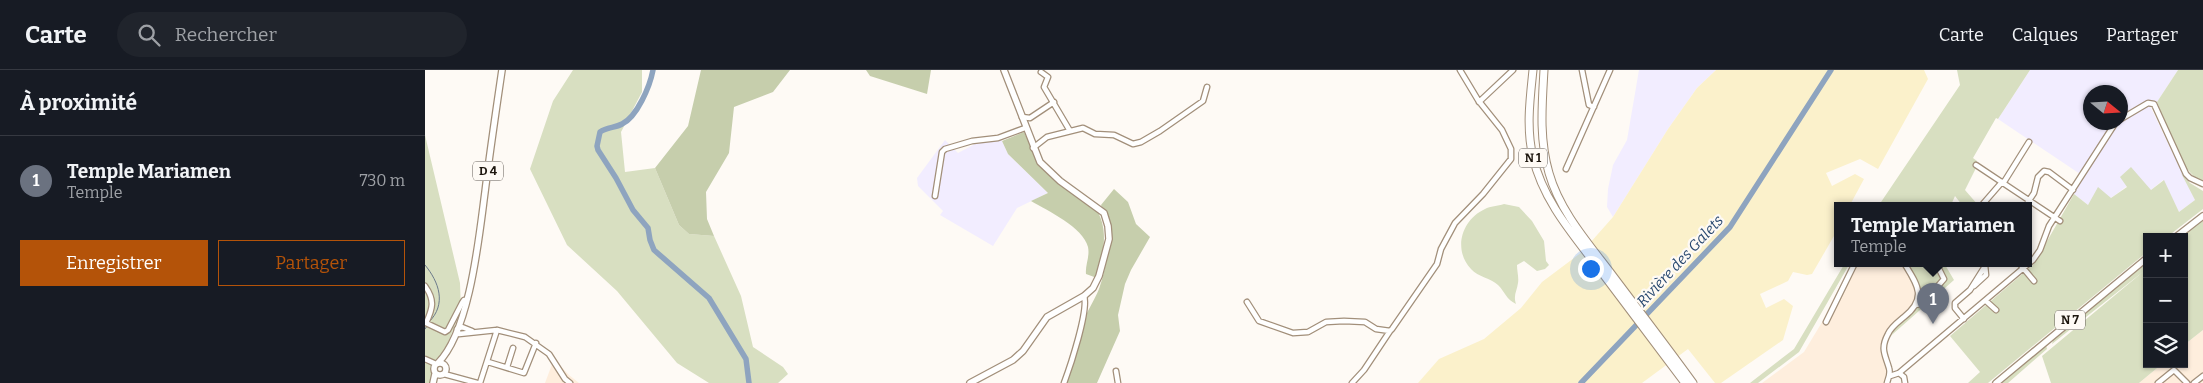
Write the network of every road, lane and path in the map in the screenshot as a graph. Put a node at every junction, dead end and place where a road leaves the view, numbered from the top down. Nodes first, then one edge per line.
1 (502, 70) edge
2 (1004, 70) edge
3 (1460, 70) edge
4 (1513, 70) edge
5 (1533, 70) edge
6 (1544, 70) edge
7 (1582, 70) edge
8 (1610, 70) edge
9 (1041, 72) dead end
10 (1207, 87) dead end
11 (1054, 102) junction
12 (1479, 102) junction
13 (1594, 107) junction
14 (2128, 115) edge
15 (1021, 117) junction
16 (1025, 128) junction
17 (2111, 130) edge
18 (1070, 131) junction
19 (2029, 142) dead end
20 (1033, 148) junction
21 (1976, 165) dead end
22 (1566, 169) dead end
23 (2003, 182) junction
24 (2203, 186) edge
25 (2073, 190) junction
26 (935, 196) dead end
27 (2030, 200) junction
28 (1986, 202) edge
29 (2202, 217) edge
30 (2055, 218) junction
31 (2060, 221) dead end
32 (1576, 233) junction
33 (2181, 233) edge
34 (2032, 261) edge
35 (2143, 261) edge
36 (1853, 267) edge
37 (1906, 267) edge
38 (1938, 267) edge
39 (1984, 267) edge
40 (2024, 269) joint
41 (474, 272) junction
42 (2034, 281) dead end
43 (425, 286) edge
44 (1084, 296) junction
45 (1078, 299) junction
46 (467, 300) junction
47 (1986, 301) junction
48 (1247, 302) dead end
49 (1916, 304) junction
50 (1085, 306) junction
51 (1995, 310) dead end
52 (1964, 319) junction
53 (1826, 322) dead end
54 (425, 323) edge
55 (459, 330) junction
56 (497, 330) junction
57 (474, 332) junction
58 (1389, 332) junction
59 (536, 344) junction
60 (513, 348) dead end
61 (427, 361) edge
62 (488, 362) junction
63 (1908, 366) junction
64 (507, 367) junction
65 (1889, 369) junction
66 (440, 370) junction
67 (1115, 371) dead end
68 (1897, 373) junction
69 (1889, 376) junction
70 (2203, 376) edge
71 (1904, 377) junction
72 (435, 383) edge
73 (478, 383) edge
74 (570, 383) edge
75 (970, 383) edge
76 (1064, 383) edge
77 (1119, 383) edge
78 (1352, 383) edge
79 (1685, 383) edge
80 (1693, 383) edge
81 (1887, 383) edge
82 (1905, 383) edge
83 (1996, 383) edge
84 (2158, 383) edge
85 (2187, 383) edge
86 (2194, 383) edge

1 - 41 main road, D 4
2 - 15 main road
3 - 12 street
4 - 12 street
5 - 32 highway, N 1
6 - 32 highway, N 1
7 - 13 street
8 - 13 street
9 - 11 street
10 - 18 street
11 - 15 street
11 - 18 street
12 - 58 street
13 - 22 street
14 - 24 street
15 - 16 main road
16 - 20 main road
16 - 26 street
17 - 25 street
18 - 20 street
19 - 23 street
20 - 44 main road
21 - 23 street
23 - 27 street
23 - 28 street
25 - 27 street
25 - 30 street
27 - 30 street
29 - 33 main road
30 - 31 street
30 - 34 street
32 - 79 highway, N 1
32 - 80 highway, N 1
35 - 83 main road, N 7
36 - 53 street
37 - 49 street
38 - 49 street
39 - 52 street
40 - 42 street
40 - 47 street
41 - 46 main road, D 4
41 - 55 main road, D 4
43 - 54 street
44 - 45 main road
44 - 50 street
45 - 50 street
45 - 75 main road
46 - 54 street
46 - 55 main road, D 4
47 - 51 street
47 - 52 street
48 - 58 street
49 - 65 street
50 - 76 street
52 - 63 street
55 - 57 street
55 - 57 street
55 - 66 main road, D 4
56 - 57 street
56 - 59 street
56 - 62 street
58 - 78 street
59 - 64 street
59 - 74 street
60 - 64 street
61 - 66 street
62 - 64 street
62 - 73 street
63 - 68 street
63 - 71 street
65 - 68 street
65 - 69 street
66 - 72 main road, D 4
66 - 73 street
67 - 77 street
68 - 69 street
68 - 71 street
69 - 81 street
70 - 86 street
71 - 82 street
84 - 85 street

